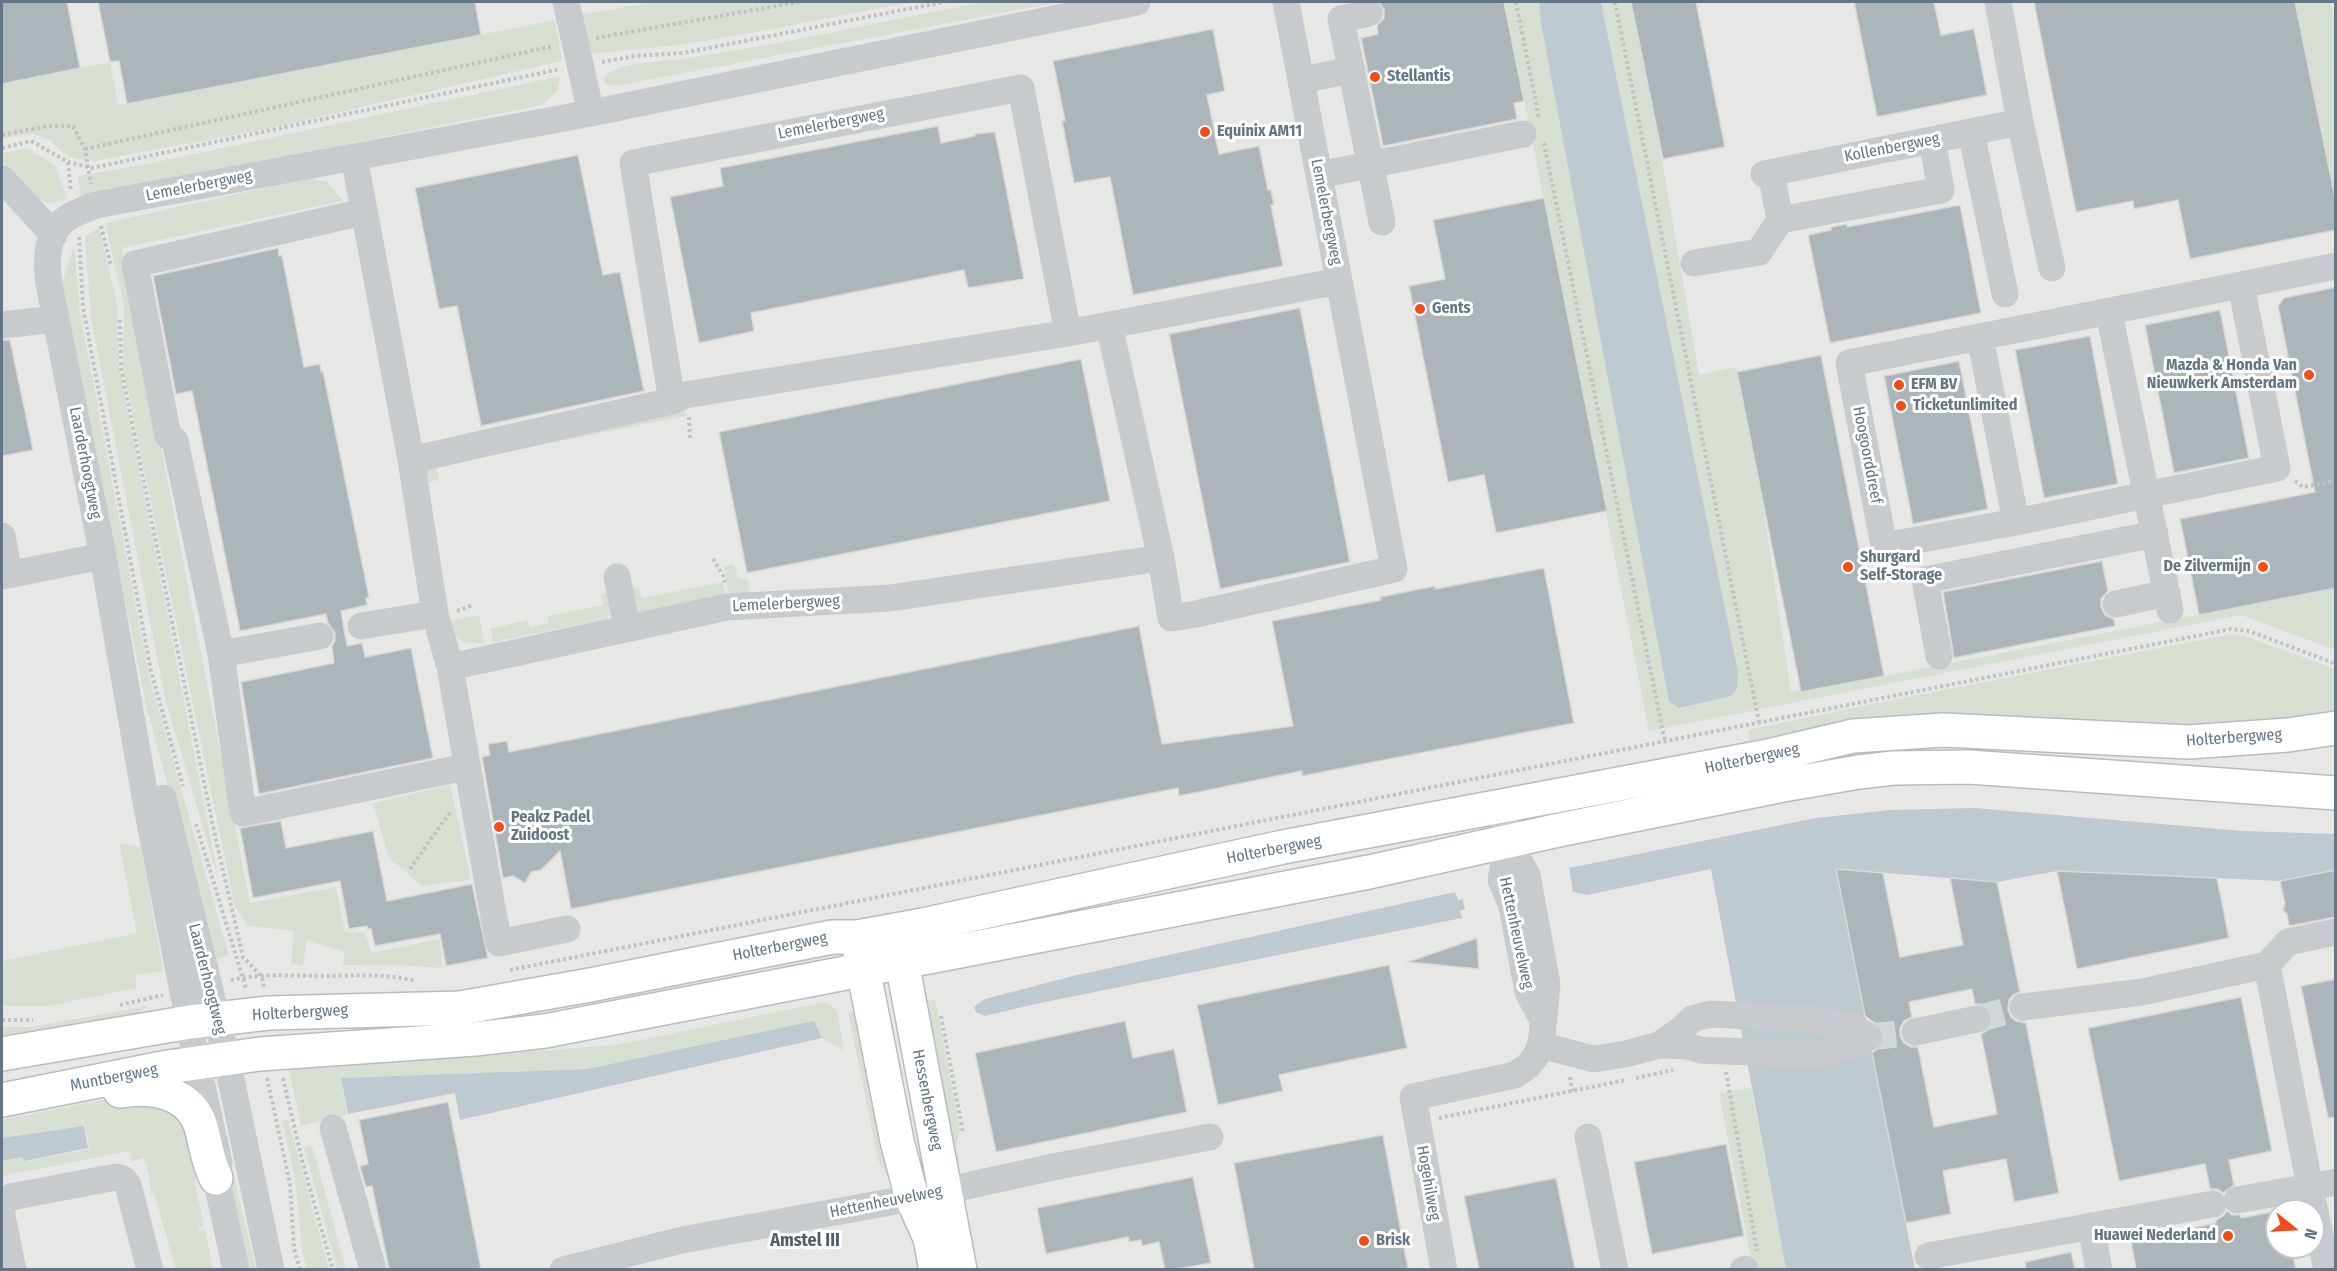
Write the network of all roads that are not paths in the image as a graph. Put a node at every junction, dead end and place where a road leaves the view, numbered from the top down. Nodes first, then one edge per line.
1 (566, 2) edge
2 (1137, 2) edge
3 (1286, 2) edge
4 (1998, 2) edge
5 (1369, 13) dead end
6 (1352, 70) junction
7 (1301, 80) junction
8 (591, 113) junction
9 (2020, 122) junction
10 (1535, 132) road end
11 (1971, 132) junction
12 (1932, 140) junction
13 (354, 156) junction
14 (1371, 164) junction
15 (1319, 175) junction
16 (5, 189) edge
17 (363, 212) junction
18 (1780, 220) junction
19 (1382, 222) dead end
20 (54, 235) junction
21 (1694, 263) dead end
22 (2336, 266) edge
23 (2052, 268) dead end
24 (1339, 281) junction
25 (2241, 285) junction
26 (2005, 294) dead end
27 (2109, 313) junction
28 (56, 319) junction
29 (2, 325) edge
30 (1109, 325) junction
31 (1068, 333) junction
32 (1980, 338) junction
33 (672, 401) junction
34 (411, 460) junction
35 (2147, 495) junction
36 (2016, 522) junction
37 (2155, 534) junction
38 (2, 536) edge
39 (103, 556) junction
40 (1161, 558) junction
41 (5, 575) edge
42 (617, 577) dead end
43 (2116, 604) dead end
44 (435, 614) junction
45 (361, 626) dead end
46 (627, 627) junction
47 (320, 636) dead end
48 (221, 654) junction
49 (1940, 656) dead end
50 (450, 667) junction
51 (2336, 728) edge
52 (468, 776) junction
53 (2336, 793) edge
54 (1503, 807) junction
55 (1508, 843) junction
56 (567, 929) dead end
57 (896, 930) junction
58 (2336, 933) edge
59 (857, 937) junction
60 (902, 962) junction
61 (2268, 965) junction
62 (863, 970) junction
63 (2023, 1007) tunnel mouth
64 (1977, 1018) tunnel mouth
65 (203, 1021) junction
66 (1915, 1032) tunnel mouth
67 (1542, 1033) junction
68 (1834, 1037) dead end
69 (1731, 1040) junction
70 (1682, 1048) junction
71 (2, 1054) edge
72 (212, 1061) junction
73 (94, 1082) junction
74 (2, 1100) edge
75 (1415, 1110) joint
76 (333, 1128) dead end
77 (1210, 1137) dead end
78 (1588, 1137) dead end
79 (216, 1178) junction
80 (2323, 1184) edge
81 (944, 1191) junction
82 (912, 1198) junction
83 (2, 1206) edge
84 (2, 1216) edge
85 (2091, 1226) junction
86 (1928, 1256) dead end
87 (13, 1269) edge
88 (150, 1269) edge
89 (236, 1269) edge
90 (271, 1269) edge
91 (373, 1269) edge
92 (563, 1269) edge
93 (936, 1269) edge
94 (960, 1269) edge
95 (1444, 1269) edge
96 (1615, 1269) edge
97 (2099, 1269) edge
98 (2326, 1269) edge

1 - 8 street
2 - 8 street, Lemelerbergweg
3 - 7 street, Lemelerbergweg
4 - 9 street
5 - 6 street
6 - 7 street
6 - 14 street
7 - 15 street, Lemelerbergweg
8 - 13 street, Lemelerbergweg
9 - 11 street, Kollenbergweg
9 - 23 street
10 - 14 street
11 - 12 street, Kollenbergweg
11 - 26 street
12 - 18 street
12 - 18 street, Kollenbergweg
13 - 17 street
13 - 20 street, Lemelerbergweg
14 - 15 street
14 - 19 street
15 - 24 street, Lemelerbergweg
16 - 20 street
17 - 34 street
17 - 48 street
18 - 21 street
20 - 28 street, Laarderhoogtweg
22 - 25 street, Hoogoorddreef
24 - 30 street, Lemelerbergweg
24 - 40 street, Lemelerbergweg
25 - 27 street, Hoogoorddreef
25 - 35 street, Hoogoorddreef
27 - 32 street, Hoogoorddreef
27 - 35 street
28 - 29 street
28 - 39 street, Laarderhoogtweg
30 - 31 street, Lemelerbergweg
30 - 40 street
31 - 33 street, Lemelerbergweg
31 - 33 street, Lemelerbergweg
32 - 36 street
32 - 36 street, Hoogoorddreef
33 - 34 street, Lemelerbergweg
34 - 44 street
35 - 36 street, Hoogoorddreef
35 - 37 street
37 - 43 street
37 - 49 street
38 - 41 street
39 - 41 street
39 - 65 street, Laarderhoogtweg
40 - 46 street, Lemelerbergweg
42 - 46 street
44 - 45 street
44 - 50 street
46 - 50 street, Lemelerbergweg
47 - 48 street
48 - 52 street
50 - 52 street
51 - 54 main road, Holterbergweg
52 - 56 street
53 - 55 main road, Holterbergweg
54 - 55 street, Hettenheuvelweg
54 - 57 main road, Holterbergweg
55 - 60 main road, Holterbergweg
55 - 67 street, Hettenheuvelweg
57 - 59 main road, Holterbergweg
57 - 60 main road, Hessenbergweg
58 - 61 street
59 - 62 main road
59 - 65 main road, Holterbergweg
60 - 62 main road, Holterbergweg
60 - 81 main road, Hessenbergweg
61 - 63 street
61 - 80 street
62 - 72 main road, Holterbergweg
62 - 82 main road
64 - 66 street
65 - 71 main road
65 - 72 street, Laarderhoogtweg
67 - 70 street
67 - 75 street, Hettenheuvelweg
68 - 69 street
69 - 70 street
69 - 70 street
72 - 73 main road, Muntbergweg
72 - 79 street, Laarderhoogtweg
72 - 90 street, Laarderhoogtweg
73 - 74 main road, Muntbergweg
73 - 79 main road
75 - 95 street, Hogehilweg
76 - 91 street
77 - 81 street, Hettenheuvelweg
78 - 96 street
79 - 89 street, Laarderhoogtweg
80 - 85 street
80 - 98 street
81 - 82 street, Hettenheuvelweg
81 - 94 main road, Hessenbergweg
82 - 92 street, Hettenheuvelweg
82 - 93 main road
83 - 88 street
84 - 87 street
85 - 86 street
85 - 97 street

